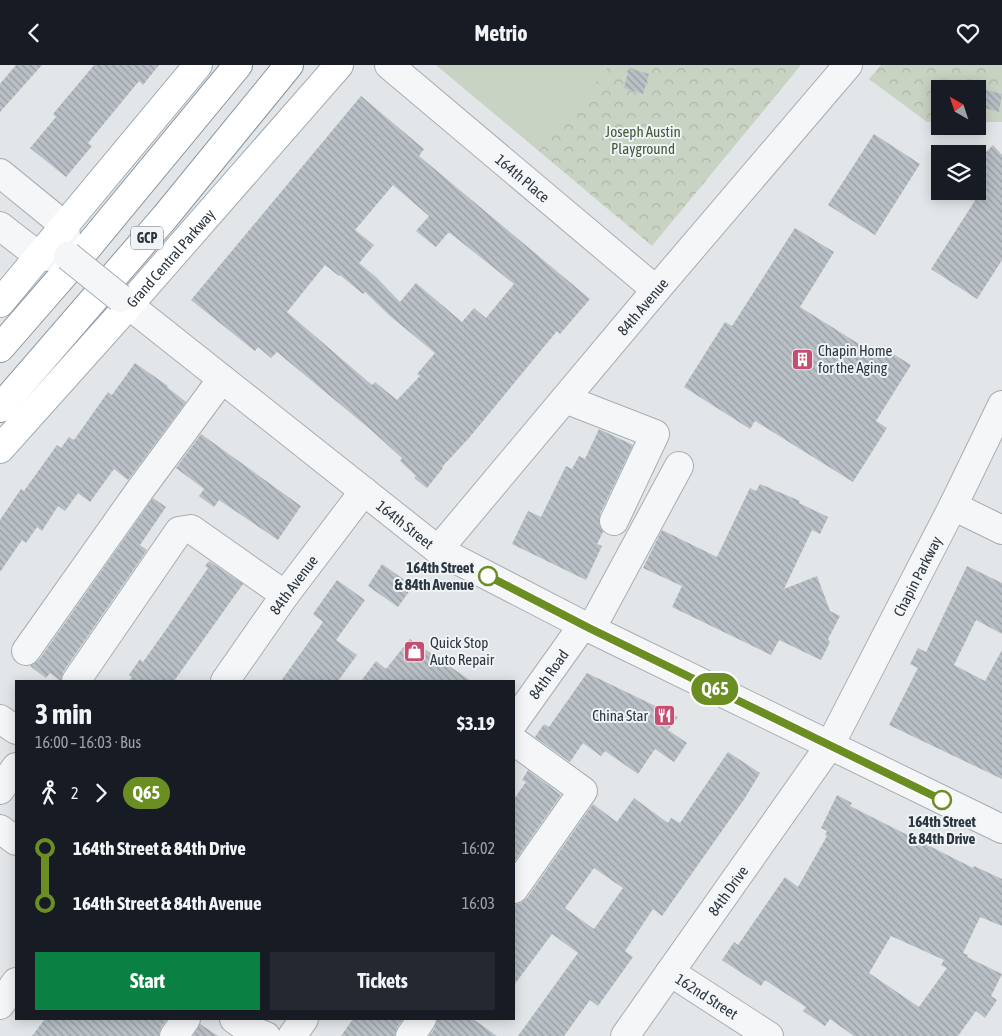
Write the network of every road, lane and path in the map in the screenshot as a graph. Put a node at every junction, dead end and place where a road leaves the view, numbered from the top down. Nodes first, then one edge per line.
1 (198, 65) edge
2 (238, 65) edge
3 (289, 65) edge
4 (339, 65) edge
5 (389, 65) edge
6 (848, 65) edge
7 (0, 173) edge
8 (65, 225) junction
9 (0, 226) edge
10 (68, 256) junction
11 (40, 257) junction
12 (656, 289) junction
13 (125, 301) junction
14 (0, 303) edge
15 (0, 348) edge
16 (222, 379) junction
17 (565, 399) junction
18 (1002, 405) edge
19 (0, 408) edge
20 (0, 449) edge
21 (679, 466) dead end
22 (364, 491) junction
23 (953, 506) junction
24 (614, 521) dead end
25 (1002, 530) edge
26 (438, 550) junction
27 (285, 595) junction
28 (587, 627) junction
29 (26, 651) dead end
30 (77, 680) edge
31 (226, 680) edge
32 (0, 719) edge
33 (515, 721) edge
34 (15, 729) edge
35 (515, 742) edge
36 (830, 745) junction
37 (15, 768) edge
38 (0, 790) edge
39 (0, 829) edge
40 (1002, 829) edge
41 (15, 840) edge
42 (515, 888) edge
43 (670, 971) junction
44 (15, 983) edge
45 (0, 1005) edge
46 (185, 1020) edge
47 (235, 1020) edge
48 (303, 1020) edge
49 (421, 1020) edge
50 (174, 1036) edge
51 (266, 1036) edge
52 (292, 1036) edge
53 (410, 1036) edge
54 (625, 1036) edge
55 (769, 1036) edge

1 - 8 main road
2 - 15 main road, GCP
3 - 19 main road, Grand Central Parkway / GCP
4 - 13 main road, Grand Central Parkway
5 - 12 street, 164th Place
6 - 12 street, 84th Avenue
7 - 8 street
8 - 10 street
8 - 11 main road
9 - 11 street
10 - 11 street
10 - 13 street, 164th Street, bridge
11 - 14 main road
12 - 17 street, 84th Avenue
13 - 16 street, 164th Street
13 - 20 main road, Grand Central Parkway
16 - 22 street, 164th Street
16 - 29 street
17 - 24 street
17 - 26 street, 84th Avenue
18 - 23 street, Chapin Parkway
21 - 28 street, 84th Road
22 - 26 street, 164th Street
22 - 27 street, 84th Avenue
23 - 25 street
23 - 36 street, Chapin Parkway
26 - 28 street, 164th Street
27 - 30 street
27 - 31 street, 84th Avenue
28 - 33 street, 84th Road
28 - 36 street, 164th Street
32 - 34 street
35 - 42 street
36 - 40 street, 164th Street
36 - 43 street, 84th Drive
37 - 38 street
39 - 41 street
43 - 54 street, 84th Drive
43 - 55 street, 162nd Street
44 - 45 street
46 - 50 street
47 - 51 street
48 - 52 street
49 - 53 street

